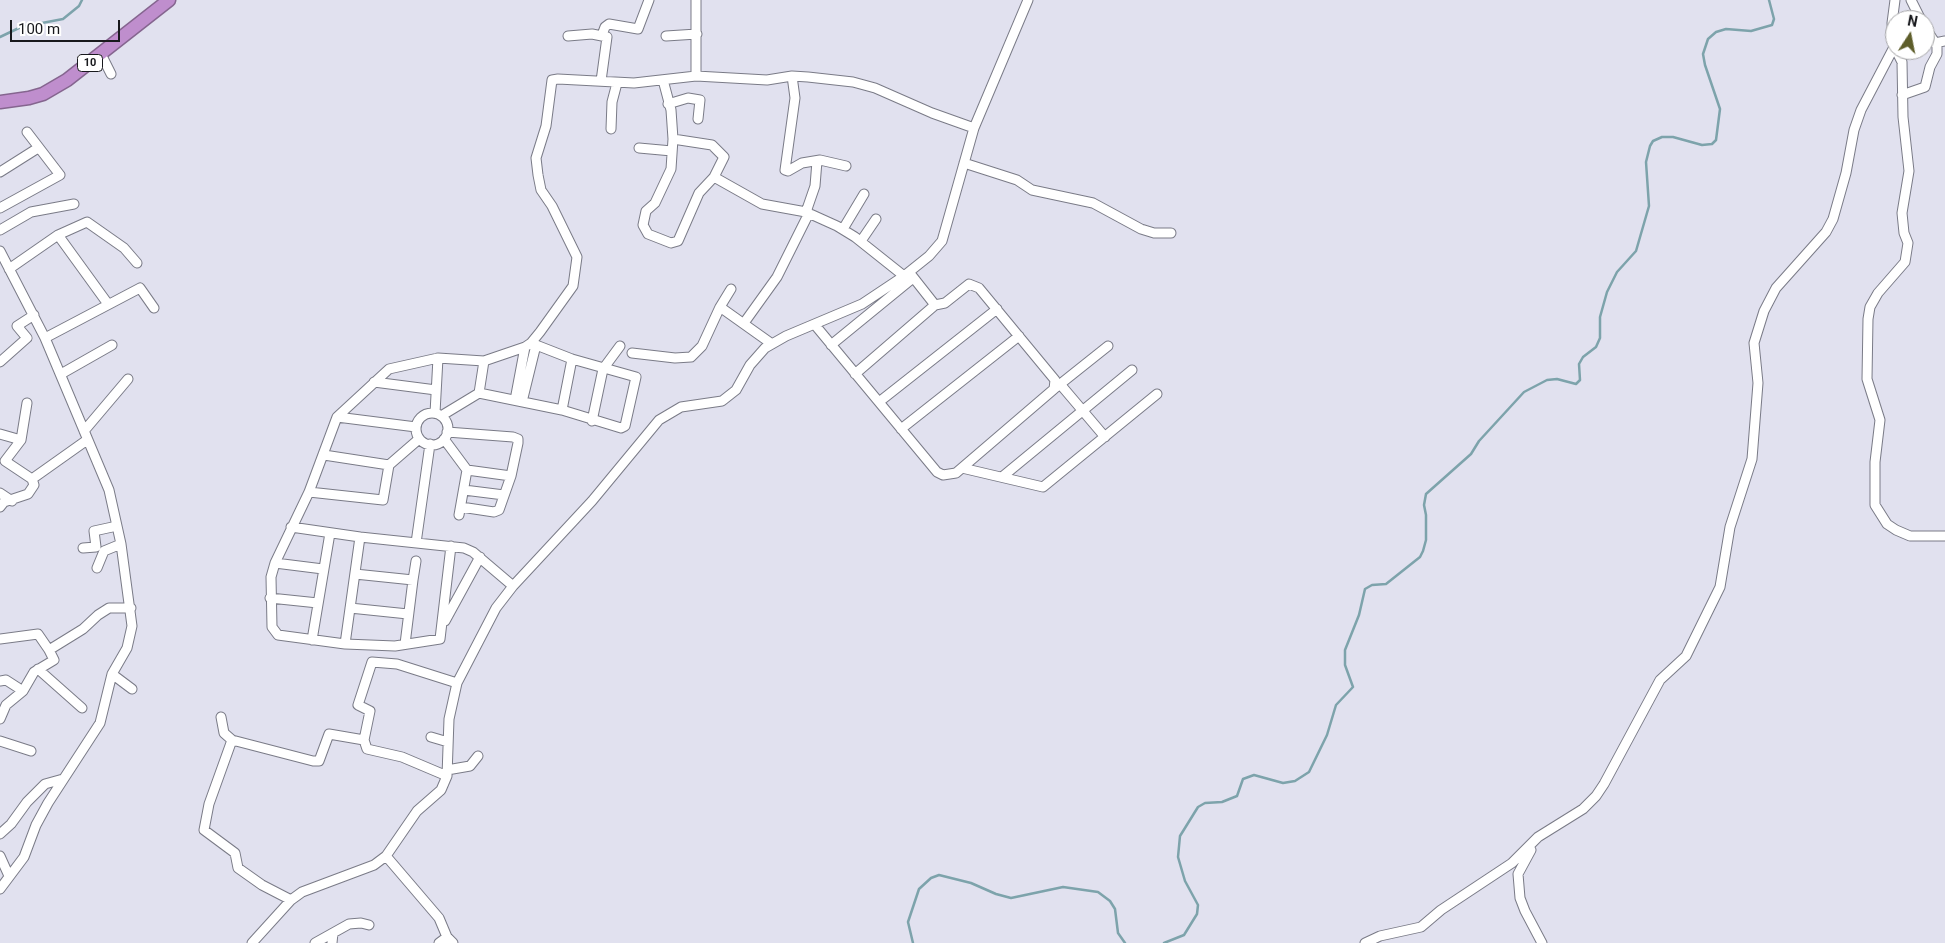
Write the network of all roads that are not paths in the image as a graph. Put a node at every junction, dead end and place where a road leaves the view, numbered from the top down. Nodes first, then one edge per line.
1 (169, 0) edge
2 (649, 0) edge
3 (696, 0) edge
4 (1028, 0) edge
5 (697, 34) junction
6 (602, 35) junction
7 (568, 36) dead end
8 (666, 36) dead end
9 (1945, 41) edge
10 (1935, 43) joint
11 (100, 54) junction
12 (1935, 58) edge
13 (1889, 60) edge
14 (1901, 60) edge
15 (1934, 60) edge
16 (111, 74) dead end
17 (696, 76) junction
18 (792, 76) junction
19 (663, 80) junction
20 (601, 81) junction
21 (617, 83) junction
22 (1902, 96) junction
23 (0, 102) edge
24 (668, 104) junction
25 (698, 119) dead end
26 (974, 128) junction
27 (611, 129) dead end
28 (27, 132) dead end
29 (673, 139) junction
30 (38, 148) junction
31 (639, 148) dead end
32 (672, 152) junction
33 (817, 161) junction
34 (964, 163) junction
35 (846, 166) dead end
36 (0, 172) edge
37 (714, 177) junction
38 (864, 194) dead end
39 (74, 204) dead end
40 (0, 208) edge
41 (808, 212) junction
42 (876, 219) dead end
43 (0, 230) edge
44 (843, 230) junction
45 (1171, 233) dead end
46 (58, 236) junction
47 (861, 242) junction
48 (0, 252) edge
49 (137, 263) dead end
50 (9, 269) junction
51 (909, 276) junction
52 (731, 289) dead end
53 (108, 304) junction
54 (935, 305) junction
55 (720, 307) junction
56 (154, 308) dead end
57 (996, 309) junction
58 (34, 315) junction
59 (744, 323) junction
60 (815, 325) junction
61 (1020, 336) junction
62 (45, 338) junction
63 (772, 344) junction
64 (112, 345) dead end
65 (531, 345) junction
66 (831, 345) junction
67 (620, 346) dead end
68 (1108, 346) dead end
69 (632, 353) dead end
70 (438, 358) junction
71 (572, 359) junction
72 (484, 361) junction
73 (0, 362) edge
74 (603, 369) junction
75 (1132, 370) dead end
76 (61, 374) junction
77 (855, 374) junction
78 (128, 379) dead end
79 (374, 382) junction
80 (1057, 387) junction
81 (436, 390) junction
82 (479, 393) junction
83 (1157, 394) dead end
84 (518, 401) junction
85 (878, 402) junction
86 (27, 403) dead end
87 (562, 410) junction
88 (1083, 410) junction
89 (438, 415) junction
90 (337, 417) junction
91 (592, 420) junction
92 (416, 427) junction
93 (901, 429) junction
94 (84, 431) junction
95 (0, 434) edge
96 (446, 435) junction
97 (1105, 436) junction
98 (420, 439) junction
99 (21, 440) junction
100 (88, 440) junction
101 (430, 444) junction
102 (324, 455) junction
103 (3, 465) edge
104 (389, 465) junction
105 (962, 468) junction
106 (468, 470) junction
107 (511, 476) junction
108 (1002, 477) junction
109 (32, 479) junction
110 (464, 490) junction
111 (309, 492) junction
112 (0, 493) edge
113 (504, 495) junction
114 (12, 501) junction
115 (0, 507) edge
116 (117, 526) junction
117 (291, 527) junction
118 (330, 532) junction
119 (1945, 536) edge
120 (360, 537) junction
121 (416, 543) junction
122 (121, 544) junction
123 (451, 546) junction
124 (83, 548) dead end
125 (480, 557) junction
126 (416, 561) dead end
127 (274, 563) junction
128 (97, 568) dead end
129 (323, 569) junction
130 (354, 574) junction
131 (413, 580) junction
132 (513, 586) junction
133 (270, 598) junction
134 (318, 603) junction
135 (131, 608) junction
136 (350, 608) junction
137 (408, 614) junction
138 (443, 624) junction
139 (0, 640) edge
140 (312, 640) junction
141 (345, 644) junction
142 (405, 644) junction
143 (49, 650) junction
144 (38, 669) junction
145 (112, 674) junction
146 (0, 681) edge
147 (457, 683) junction
148 (132, 689) dead end
149 (23, 691) junction
150 (82, 708) dead end
151 (221, 717) dead end
152 (0, 719) edge
153 (431, 738) dead end
154 (232, 740) junction
155 (364, 740) junction
156 (0, 742) edge
157 (448, 742) junction
158 (31, 752) dead end
159 (478, 756) dead end
160 (447, 773) junction
161 (64, 779) junction
162 (0, 834) edge
163 (1544, 834) junction
164 (0, 856) edge
165 (386, 856) junction
166 (9, 876) junction
167 (0, 889) edge
168 (291, 900) junction
169 (369, 925) dead end
170 (333, 933) junction
171 (450, 940) edge
172 (252, 943) edge
173 (316, 943) edge
174 (332, 943) edge
175 (439, 943) edge
176 (1365, 943) edge
177 (1542, 943) edge

1 - 11 highway, 10
2 - 6 street
3 - 5 street
4 - 26 street
5 - 8 street
5 - 17 street
6 - 7 street
6 - 20 street
9 - 10 street
10 - 12 street
11 - 16 street
11 - 23 highway, 10
13 - 163 street
14 - 22 street
15 - 22 street
17 - 18 street
17 - 19 street
18 - 26 street
18 - 33 street
19 - 21 street
19 - 24 street
20 - 21 street
20 - 65 street
21 - 27 street
22 - 119 street
24 - 25 street
24 - 29 street
26 - 34 street
28 - 30 street
29 - 32 street
29 - 37 street
30 - 36 street
30 - 40 street
31 - 32 street
32 - 37 street
33 - 35 street
33 - 41 street
34 - 45 street
34 - 51 street
37 - 41 street
38 - 44 street
39 - 43 street
41 - 44 street
41 - 59 street
42 - 47 street
44 - 47 street
46 - 49 street
46 - 50 street
46 - 53 street
47 - 51 street
48 - 50 street
50 - 58 street
51 - 54 street
51 - 60 street
51 - 66 street
52 - 55 street
53 - 56 street
53 - 62 street
54 - 57 street
54 - 77 street
55 - 59 street
55 - 69 street
57 - 61 street
57 - 85 street
58 - 62 street
58 - 73 street
59 - 63 street
60 - 63 street
60 - 66 street
61 - 80 street
61 - 93 street
62 - 76 street
63 - 132 street
64 - 76 street
65 - 71 street
65 - 72 street
65 - 84 street
66 - 77 street
67 - 74 street
68 - 80 street
70 - 72 street
70 - 79 street
70 - 81 street
71 - 74 street
71 - 87 street
72 - 82 street
74 - 91 street
74 - 91 street
75 - 88 street
76 - 94 street
77 - 85 street
78 - 94 street
79 - 81 street
79 - 90 street
80 - 88 street
80 - 105 street
81 - 89 street
82 - 84 street
82 - 89 street
83 - 97 street
84 - 87 street
85 - 93 street
86 - 99 street
87 - 91 street
88 - 97 street
88 - 108 street
89 - 92 street
89 - 96 street
90 - 92 street
90 - 102 street
92 - 98 street
93 - 105 street
94 - 100 street
95 - 99 street
96 - 101 street
96 - 106 street
96 - 107 street
97 - 108 street
98 - 101 street
98 - 104 street
99 - 103 street
100 - 109 street
100 - 116 street
101 - 121 street
102 - 104 street
102 - 111 street
103 - 109 street
104 - 111 street
105 - 108 street
106 - 107 street
106 - 110 street
107 - 113 street
109 - 114 street
110 - 113 street
110 - 113 street
111 - 117 street
112 - 114 street
114 - 115 street
116 - 122 street
116 - 124 street
117 - 118 street
117 - 127 street
118 - 120 street
118 - 129 street
120 - 121 street
120 - 130 street
121 - 123 street
122 - 128 street
122 - 135 street
123 - 125 street
123 - 138 street
125 - 132 street
125 - 138 street
126 - 131 street
127 - 129 street
127 - 133 street
129 - 134 street
130 - 131 street
130 - 136 street
131 - 137 street
132 - 147 street
133 - 134 street
133 - 140 street
134 - 140 street
135 - 143 street
135 - 145 street
136 - 137 street
136 - 141 street
137 - 142 street
138 - 142 street
139 - 143 street
140 - 141 street
141 - 142 street
143 - 144 street
144 - 149 street
144 - 150 street
145 - 148 street
145 - 161 street
146 - 149 street
147 - 155 street
147 - 157 street
149 - 152 street
151 - 154 street
153 - 157 street
154 - 155 street
154 - 168 street
155 - 160 street
156 - 158 street
157 - 160 street
159 - 160 street
160 - 165 street
161 - 162 street
161 - 166 street
163 - 176 street
163 - 177 street
164 - 166 street
165 - 168 street
165 - 171 street
166 - 167 street
168 - 172 street
169 - 170 street
170 - 173 street
170 - 174 street
171 - 175 street

